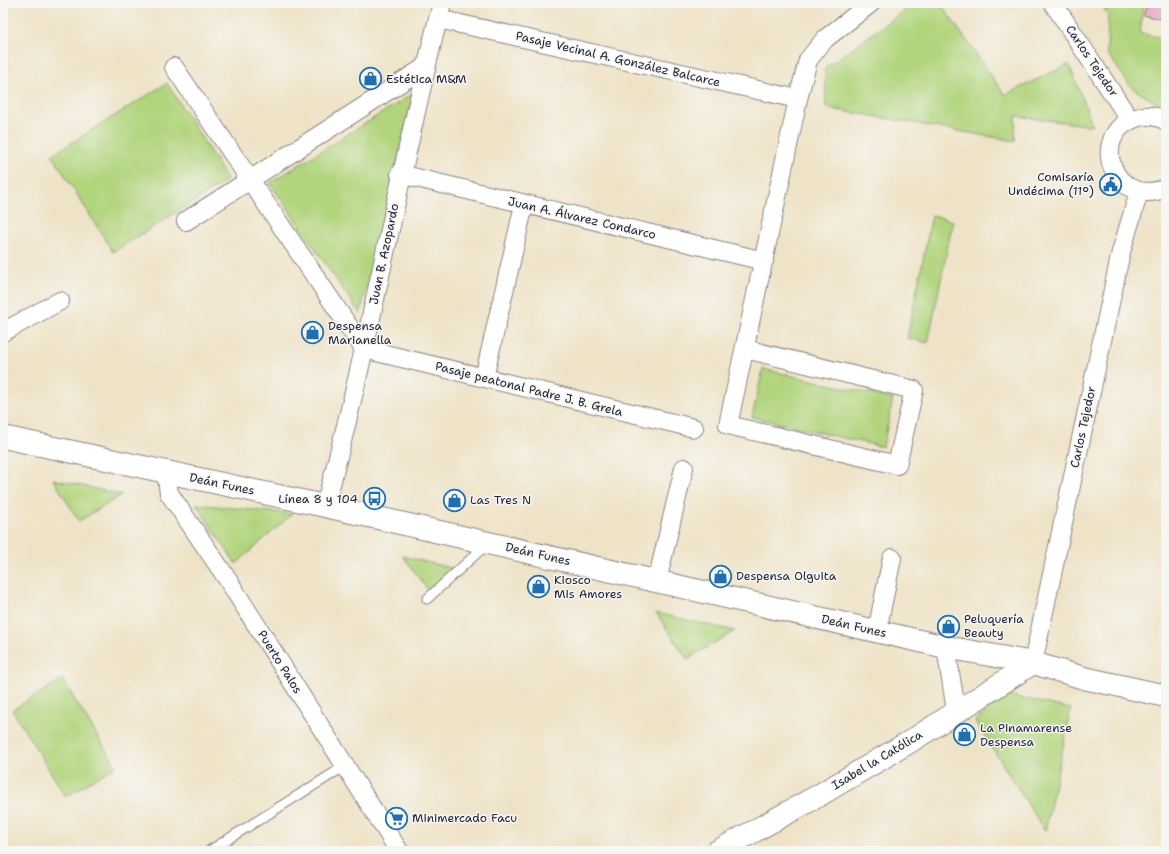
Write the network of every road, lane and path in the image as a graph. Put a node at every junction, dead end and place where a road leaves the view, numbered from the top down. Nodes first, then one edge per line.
1 (871, 3) edge
2 (1053, 3) edge
3 (440, 11) edge
4 (426, 67) junction
5 (174, 68) dead end
6 (798, 99) junction
7 (1130, 120) junction
8 (1166, 121) edge
9 (400, 174) junction
10 (250, 181) junction
11 (1166, 188) edge
12 (1139, 192) junction
13 (524, 205) junction
14 (186, 221) dead end
15 (764, 261) junction
16 (60, 301) dead end
17 (3, 332) edge
18 (364, 349) junction
19 (745, 349) junction
20 (484, 378) junction
21 (694, 428) dead end
22 (3, 437) edge
23 (684, 468) dead end
24 (166, 472) junction
25 (325, 506) junction
26 (488, 543) junction
27 (892, 558) dead end
28 (658, 581) junction
29 (427, 599) dead end
30 (877, 631) junction
31 (946, 647) junction
32 (1033, 663) junction
33 (1166, 696) edge
34 (956, 711) junction
35 (345, 766) junction
36 (209, 851) edge
37 (399, 851) edge
38 (718, 851) edge

1 - 6 street
2 - 7 street, Carlos Tejedor
3 - 4 street, Juan B. Azopardo
3 - 6 street, Pasaje Vecinal A. González Balcarce
4 - 9 street, Juan B. Azopardo
4 - 10 street
5 - 10 street
6 - 15 street
7 - 8 street
7 - 12 street
9 - 13 street, Juan A. Álvarez Condarco
9 - 18 street, Juan B. Azopardo
10 - 14 street
10 - 18 street
11 - 12 street
12 - 32 street, Carlos Tejedor
13 - 15 street, Juan A. Álvarez Condarco
13 - 20 street
15 - 19 street
16 - 17 street
18 - 20 street, Pasaje peatonal Padre J. B. Grela
18 - 25 street, Juan B. Azopardo
19 - 19 street
20 - 21 street, Pasaje peatonal Padre J. B. Grela
22 - 24 street, Deán Funes
23 - 28 street
24 - 25 street, Deán Funes
24 - 35 street, Puerto Palos
25 - 26 street, Deán Funes
26 - 28 street, Deán Funes
26 - 29 lane
27 - 30 street
28 - 30 street, Deán Funes
30 - 31 street, Deán Funes
31 - 32 street, Deán Funes
31 - 34 street
32 - 33 street, Deán Funes
32 - 34 street, Isabel la Católica
34 - 38 street, Isabel la Católica
35 - 36 lane
35 - 37 street, Puerto Palos

